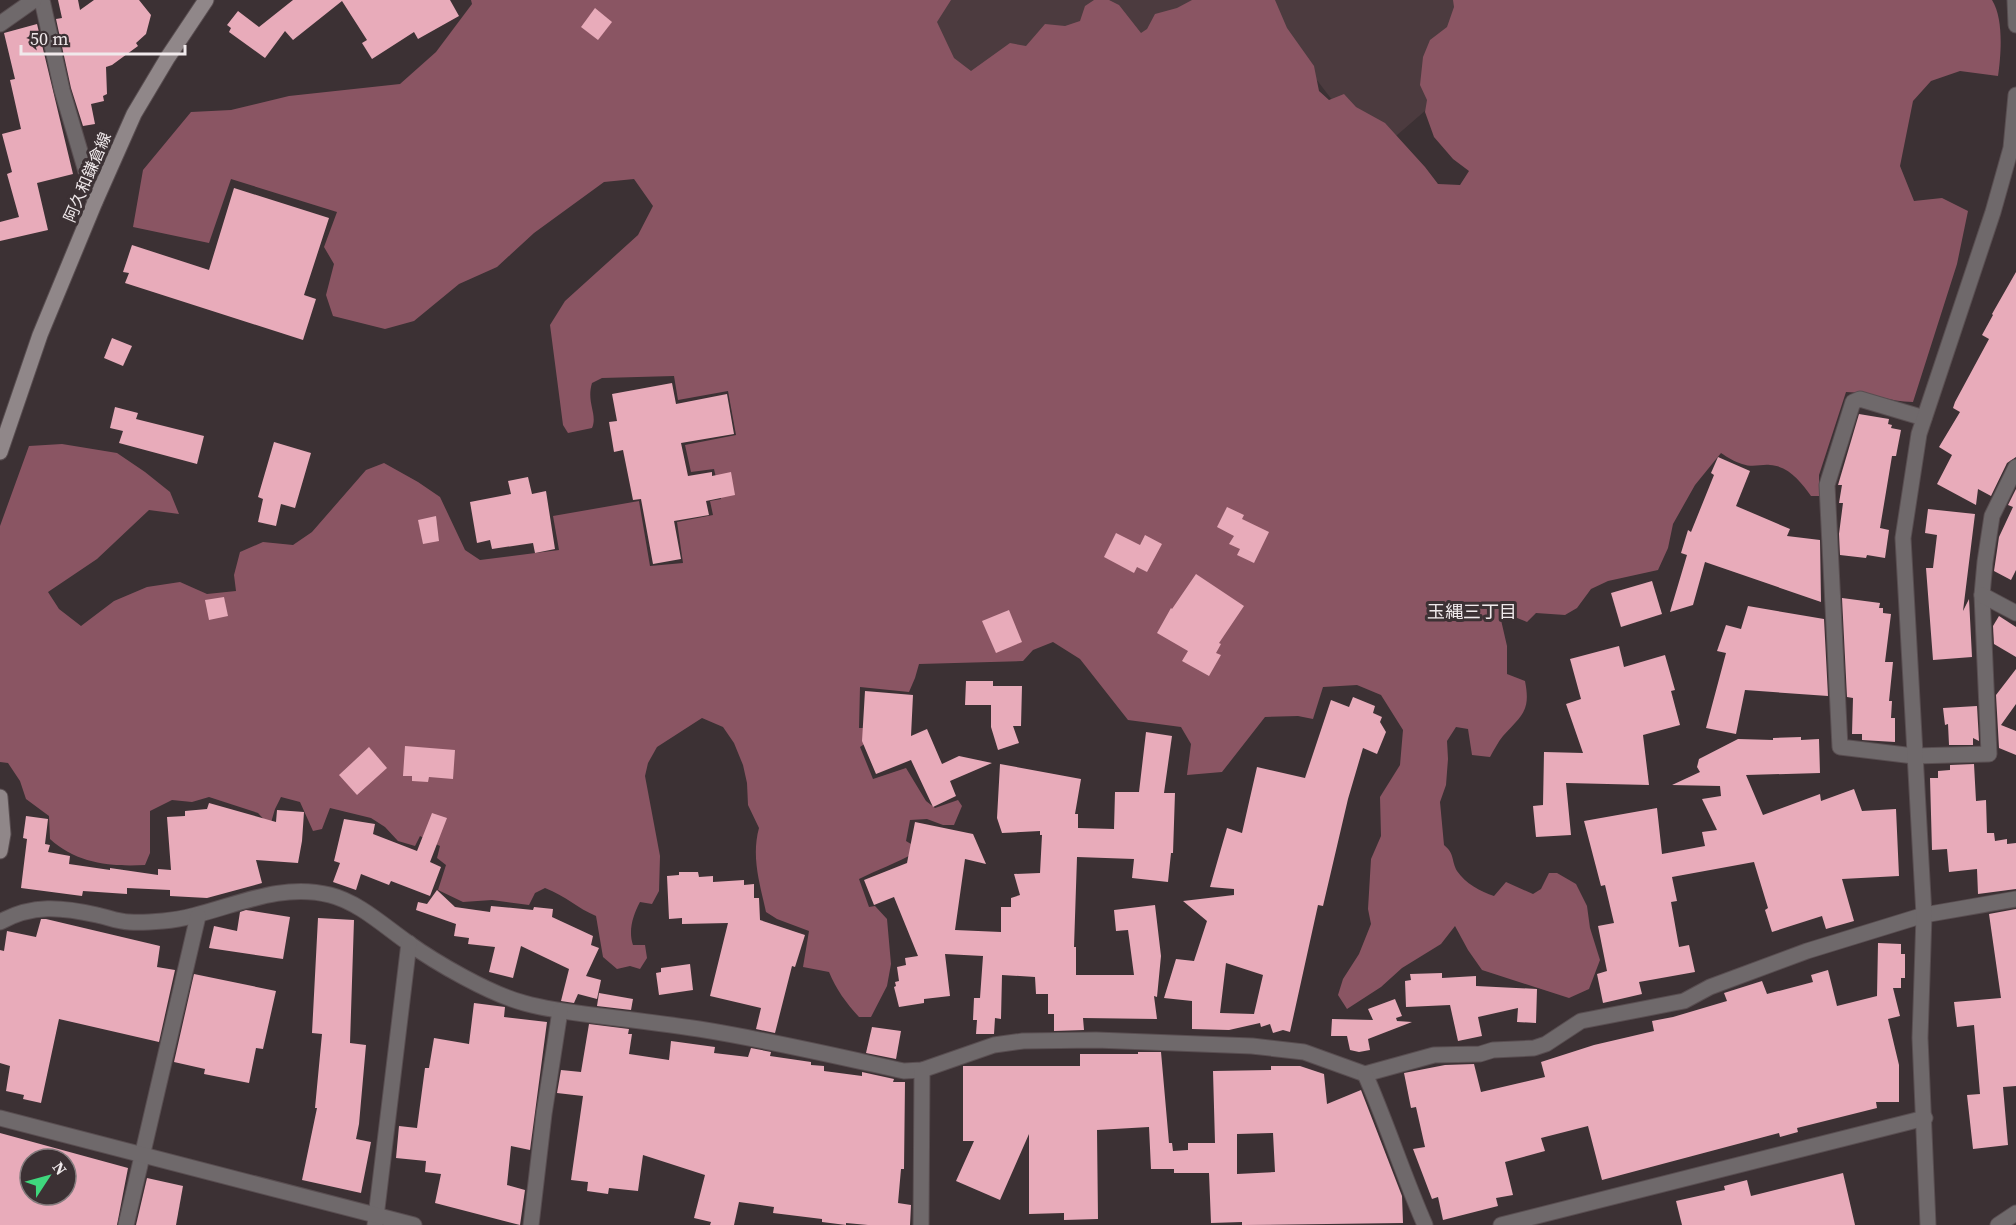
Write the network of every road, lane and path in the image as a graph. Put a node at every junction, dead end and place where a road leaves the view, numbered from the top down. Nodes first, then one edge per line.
1 (34, 0) edge
2 (42, 0) edge
3 (206, 0) edge
4 (2015, 0) edge
5 (0, 24) edge
6 (2016, 25) edge
7 (2016, 95) edge
8 (95, 202) junction
9 (24, 380) junction
10 (1924, 418) junction
11 (0, 424) edge
12 (0, 452) edge
13 (2016, 467) edge
14 (1982, 595) junction
15 (2016, 614) edge
16 (1914, 756) junction
17 (0, 797) edge
18 (0, 851) edge
19 (2016, 899) edge
20 (1924, 915) junction
21 (198, 916) junction
22 (0, 922) edge
23 (409, 943) junction
24 (560, 1011) junction
25 (922, 1070) junction
26 (1365, 1074) junction
27 (0, 1118) edge
28 (1925, 1118) junction
29 (141, 1154) junction
30 (2016, 1213) edge
31 (375, 1220) edge
32 (126, 1225) edge
33 (414, 1225) edge
34 (531, 1225) edge
35 (921, 1225) edge
36 (1425, 1225) edge
37 (1502, 1225) edge
38 (1928, 1225) edge
39 (1998, 1225) edge

1 - 5 street
2 - 8 street
3 - 8 main road, 阿久和鎌倉線
4 - 6 street
7 - 10 street
8 - 9 main road, 阿久和鎌倉線
9 - 11 main road, 阿久和鎌倉線
9 - 12 main road, 阿久和鎌倉線
10 - 16 street
10 - 16 street
13 - 14 street
14 - 15 street
14 - 16 street
16 - 20 street
17 - 18 main road
19 - 20 street
20 - 26 street
20 - 28 street
21 - 22 street
21 - 23 street
21 - 29 street
23 - 24 street
23 - 31 street
24 - 25 street
24 - 34 street
25 - 26 street
25 - 35 street
26 - 36 street
27 - 29 street
28 - 37 street
28 - 38 street
29 - 31 street
29 - 32 street
30 - 39 street
31 - 33 street

